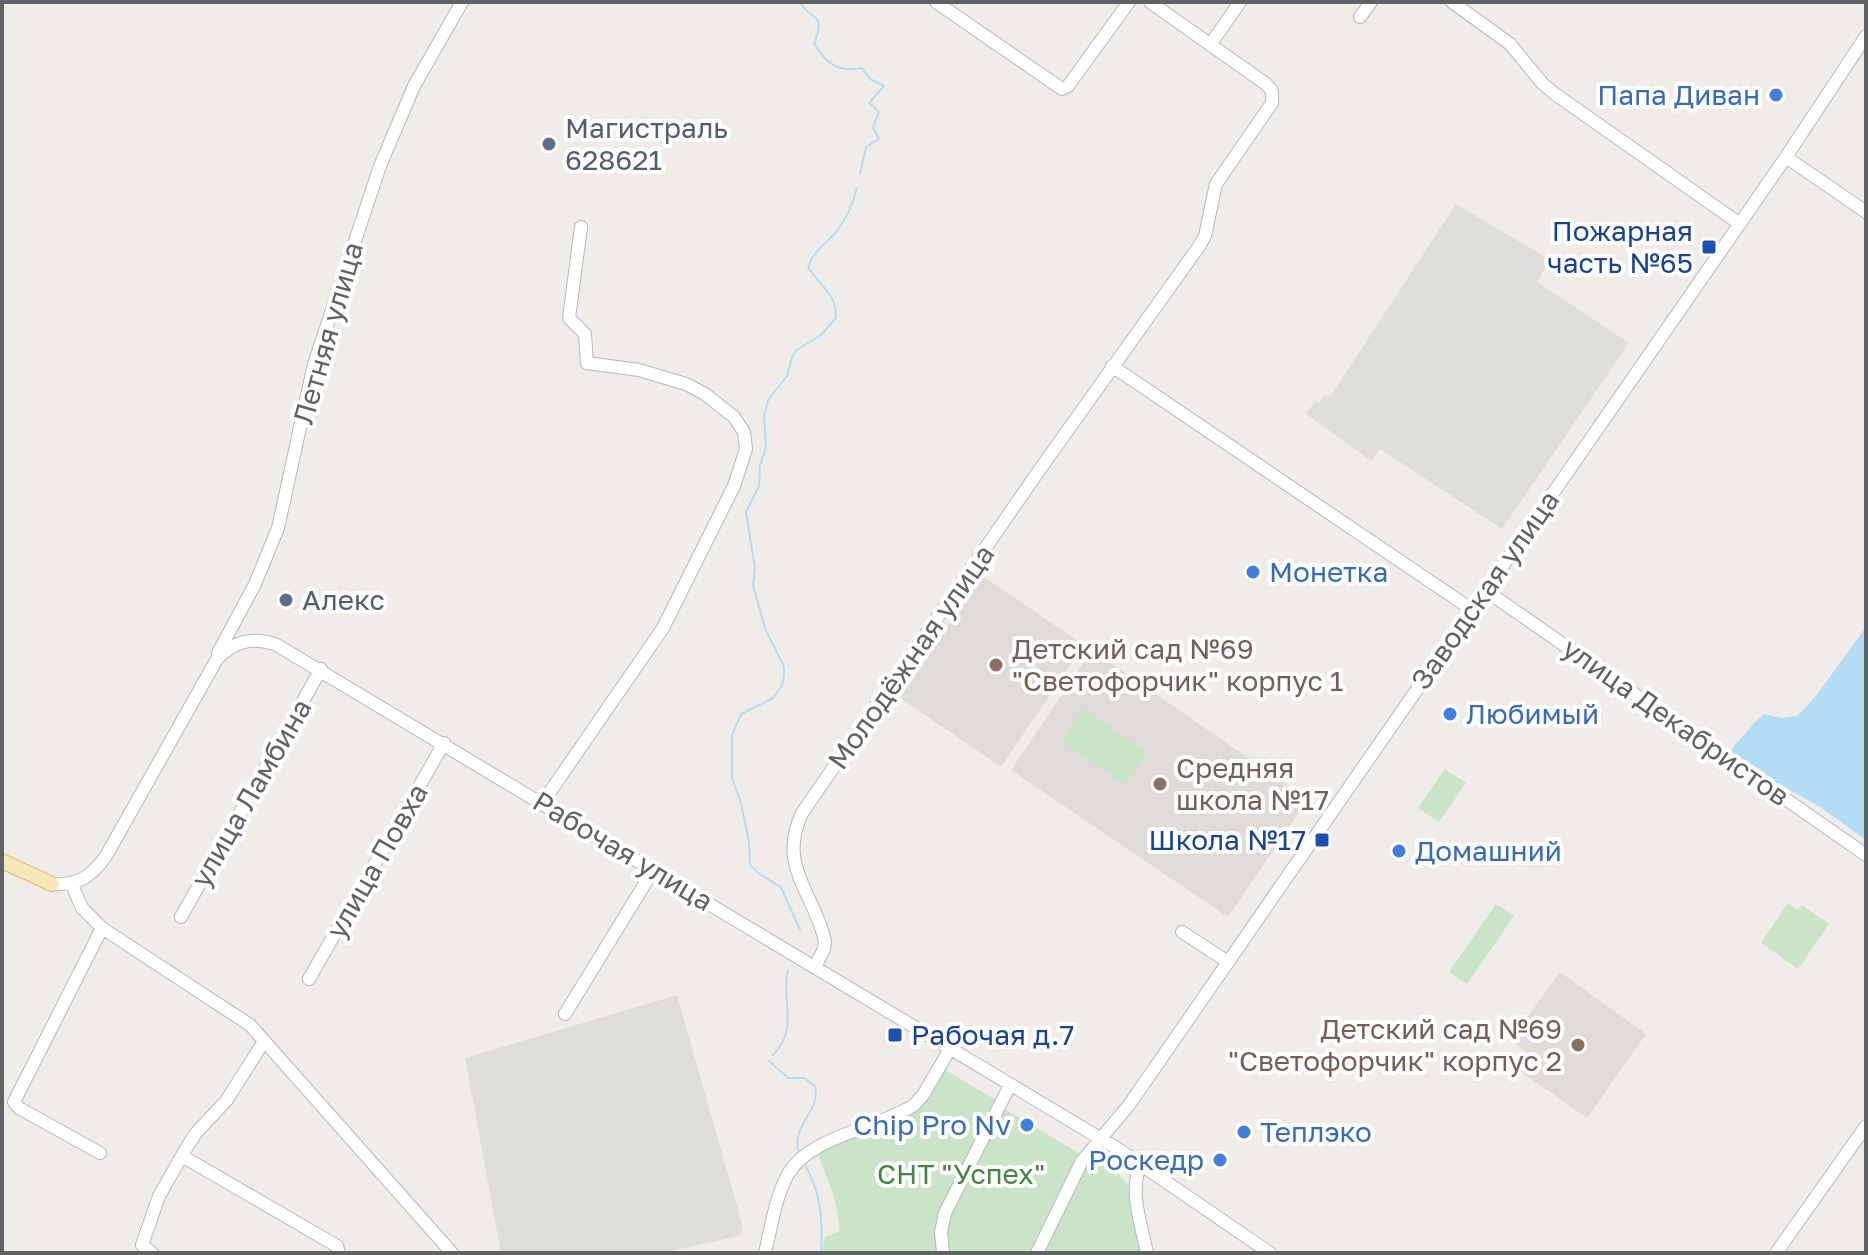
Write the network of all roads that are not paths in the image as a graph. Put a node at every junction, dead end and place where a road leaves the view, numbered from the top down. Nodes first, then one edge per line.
1 (462, 2) edge
2 (936, 2) edge
3 (1129, 2) edge
4 (1150, 2) edge
5 (1240, 2) edge
6 (1371, 2) edge
7 (1452, 2) edge
8 (1360, 17) dead end
9 (1866, 36) edge
10 (1210, 45) junction
11 (1786, 157) junction
12 (1866, 212) edge
13 (1740, 224) junction
14 (581, 227) dead end
15 (1112, 366) junction
16 (1485, 590) junction
17 (1471, 609) junction
18 (321, 669) junction
19 (209, 670) junction
20 (444, 743) junction
21 (543, 802) junction
22 (1866, 855) edge
23 (2, 861) edge
24 (654, 869) junction
25 (52, 884) joint
26 (72, 885) junction
27 (181, 917) dead end
28 (102, 928) junction
29 (1182, 932) dead end
30 (1228, 962) junction
31 (815, 967) junction
32 (309, 979) dead end
33 (565, 1014) dead end
34 (263, 1043) junction
35 (950, 1049) junction
36 (1010, 1085) junction
37 (1866, 1126) edge
38 (1099, 1138) junction
39 (100, 1153) dead end
40 (182, 1156) junction
41 (1141, 1164) junction
42 (147, 1249) edge
43 (339, 1253) edge
44 (452, 1253) edge
45 (765, 1253) edge
46 (943, 1253) edge
47 (1037, 1253) edge
48 (1147, 1253) edge
49 (1270, 1253) edge
50 (1776, 1253) edge

1 - 19 street, Летняя улица
2 - 3 street
4 - 10 street
5 - 10 street
6 - 8 street
7 - 13 street
9 - 11 street, Заводская улица
10 - 15 street, Молодёжная улица
11 - 12 street
11 - 13 street, Заводская улица
13 - 16 street, Заводская улица
14 - 21 street
15 - 17 street
15 - 31 street, Молодёжная улица
16 - 17 street, Заводская улица
16 - 22 street, улица Декабристов
17 - 30 street, Заводская улица
18 - 19 street, Рабочая улица
18 - 20 street, Рабочая улица
18 - 27 street, улица Ламбина
19 - 26 street, Рабочая улица
20 - 21 street, Рабочая улица
20 - 32 street, улица Повха
21 - 24 street, Рабочая улица
23 - 25 main road
24 - 31 street, Рабочая улица
24 - 33 street
25 - 26 street
26 - 28 street
28 - 34 street
28 - 39 street
29 - 30 street
30 - 38 street, Заводская улица
31 - 35 street, Рабочая улица
34 - 40 street
34 - 44 street
35 - 36 street, Рабочая улица
35 - 45 street
36 - 38 street, Рабочая улица
36 - 46 street
37 - 50 street
38 - 41 street, Рабочая улица
38 - 47 street, Заводская улица
40 - 42 street
40 - 43 street
41 - 48 street
41 - 49 street, Рабочая улица

